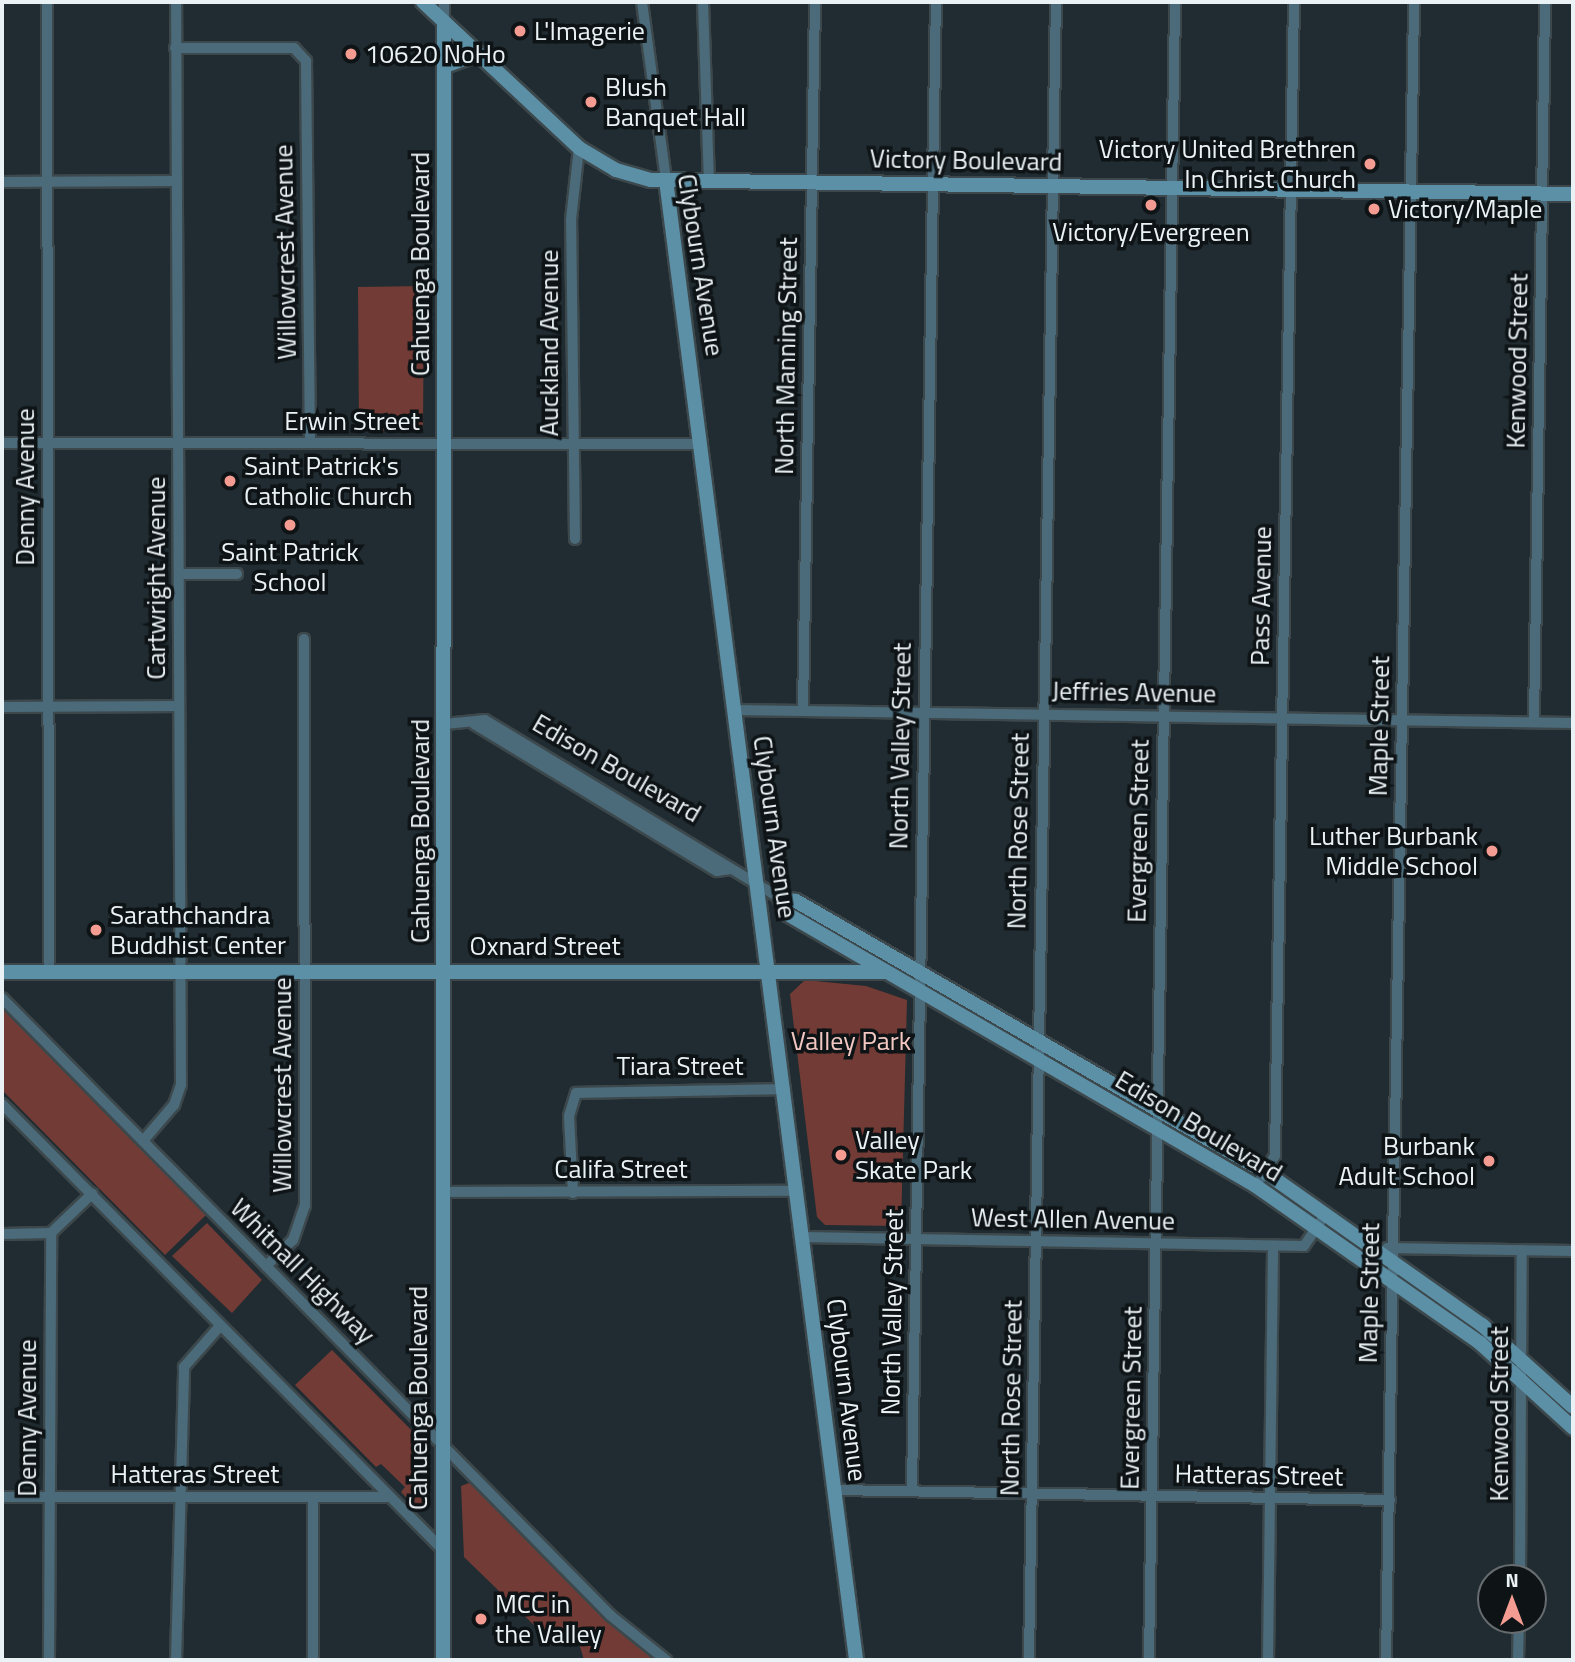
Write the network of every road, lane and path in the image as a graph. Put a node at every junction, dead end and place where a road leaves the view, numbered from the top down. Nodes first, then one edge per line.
1 (47, 2) edge
2 (176, 2) edge
3 (423, 2) edge
4 (444, 2) edge
5 (642, 2) edge
6 (703, 2) edge
7 (815, 2) edge
8 (936, 2) edge
9 (1056, 2) edge
10 (1175, 2) edge
11 (1294, 2) edge
12 (1414, 2) edge
13 (1545, 2) edge
14 (444, 22) junction
15 (175, 48) junction
16 (478, 54) junction
17 (445, 66) junction
18 (579, 148) junction
19 (666, 180) junction
20 (709, 180) junction
21 (48, 181) junction
22 (175, 181) junction
23 (2, 182) edge
24 (811, 182) junction
25 (933, 184) junction
26 (1053, 186) junction
27 (1172, 188) junction
28 (1291, 190) junction
29 (1411, 192) junction
30 (1542, 194) junction
31 (1573, 194) edge
32 (2, 443) edge
33 (48, 443) junction
34 (310, 443) junction
35 (443, 443) junction
36 (178, 444) junction
37 (572, 444) junction
38 (702, 444) junction
39 (575, 539) dead end
40 (179, 574) junction
41 (237, 574) dead end
42 (304, 639) dead end
43 (179, 706) junction
44 (2, 707) edge
45 (48, 707) junction
46 (735, 710) junction
47 (803, 710) junction
48 (923, 711) junction
49 (1042, 713) junction
50 (1162, 716) junction
51 (1281, 717) junction
52 (1402, 720) junction
53 (1534, 722) junction
54 (1573, 723) edge
55 (445, 724) junction
56 (757, 880) junction
57 (780, 898) junction
58 (180, 971) junction
59 (304, 971) junction
60 (443, 971) junction
61 (770, 971) junction
62 (2, 972) edge
63 (49, 972) junction
64 (887, 972) junction
65 (919, 973) junction
66 (920, 991) junction
67 (2, 998) edge
68 (1037, 1041) junction
69 (1037, 1059) junction
70 (785, 1089) junction
71 (2, 1104) edge
72 (1158, 1109) junction
73 (1158, 1129) junction
74 (143, 1141) junction
75 (1265, 1172) junction
76 (1256, 1186) junction
77 (798, 1191) junction
78 (443, 1192) junction
79 (573, 1193) junction
80 (92, 1194) junction
81 (1325, 1215) junction
82 (1316, 1229) junction
83 (51, 1233) junction
84 (2, 1234) edge
85 (803, 1237) junction
86 (916, 1238) junction
87 (1036, 1242) junction
88 (1156, 1243) junction
89 (1273, 1246) junction
90 (1522, 1250) junction
91 (1573, 1251) edge
92 (1392, 1255) junction
93 (266, 1266) junction
94 (1393, 1281) junction
95 (219, 1327) junction
96 (1522, 1359) junction
97 (1521, 1378) junction
98 (1573, 1407) edge
99 (1573, 1428) edge
100 (442, 1444) junction
101 (835, 1490) junction
102 (912, 1490) junction
103 (1032, 1493) junction
104 (1153, 1495) junction
105 (2, 1497) edge
106 (50, 1497) junction
107 (182, 1497) junction
108 (313, 1497) junction
109 (388, 1497) junction
110 (1272, 1497) junction
111 (1390, 1500) junction
112 (442, 1549) junction
113 (1520, 1564) edge
114 (1519, 1634) edge
115 (49, 1660) edge
116 (176, 1660) edge
117 (313, 1660) edge
118 (443, 1660) edge
119 (666, 1660) edge
120 (856, 1660) edge
121 (1029, 1660) edge
122 (1149, 1660) edge
123 (1268, 1660) edge
124 (1386, 1660) edge
125 (1518, 1660) edge

1 - 21 street, Denny Avenue
2 - 15 street, Cartwright Avenue
3 - 14 main road, Victory Boulevard
4 - 14 street, Cahuenga Boulevard
5 - 19 street, Clybourn Avenue
6 - 20 street
7 - 24 street, North Manning Street
8 - 25 street, North Valley Street
9 - 26 street, North Rose Street
10 - 27 street, Evergreen Street
11 - 28 street, Pass Avenue
12 - 29 street, Maple Street
13 - 30 street, Kenwood Street
14 - 16 main road, Victory Boulevard
14 - 17 main road, Cahuenga Boulevard
15 - 22 street, Cartwright Avenue
15 - 34 street, Willowcrest Avenue
16 - 17 main road
16 - 18 main road, Victory Boulevard
17 - 35 main road, Cahuenga Boulevard
18 - 19 main road, Victory Boulevard
18 - 37 street, Auckland Avenue
19 - 20 main road, Victory Boulevard
19 - 38 main road, Clybourn Avenue
20 - 24 main road, Victory Boulevard
21 - 22 street
21 - 23 street
21 - 33 street, Denny Avenue
22 - 36 street, Cartwright Avenue
24 - 25 main road, Victory Boulevard
24 - 47 street, North Manning Street
25 - 26 main road, Victory Boulevard
25 - 48 street, North Valley Street
26 - 27 main road, Victory Boulevard
26 - 49 street, North Rose Street
27 - 28 main road, Victory Boulevard
27 - 50 street, Evergreen Street
28 - 29 main road, Victory Boulevard
28 - 51 street, Pass Avenue
29 - 30 main road, Victory Boulevard
29 - 52 street, Maple Street
30 - 31 main road, Victory Boulevard
30 - 53 street, Kenwood Street
32 - 33 street, Erwin Street
33 - 36 street, Erwin Street
33 - 45 street, Denny Avenue
34 - 35 street, Erwin Street
34 - 36 street, Erwin Street
35 - 37 street, Erwin Street
35 - 55 main road, Cahuenga Boulevard
36 - 40 street, Cartwright Avenue
37 - 38 street, Erwin Street
37 - 39 street, Auckland Avenue
38 - 46 main road, Clybourn Avenue
40 - 41 street
40 - 43 street, Cartwright Avenue
42 - 59 street, Willowcrest Avenue
43 - 45 street
43 - 58 street, Cartwright Avenue
44 - 45 street
45 - 63 street, Denny Avenue
46 - 47 street, Jeffries Avenue
46 - 56 main road, Clybourn Avenue
47 - 48 street, Jeffries Avenue
48 - 49 street, Jeffries Avenue
48 - 65 street, North Valley Street
49 - 50 street, Jeffries Avenue
49 - 68 street, North Rose Street
50 - 51 street, Jeffries Avenue
50 - 72 street, Evergreen Street
51 - 52 street, Jeffries Avenue
51 - 75 street, Pass Avenue
52 - 53 street, Jeffries Avenue
52 - 92 street, Maple Street
53 - 54 street, Jeffries Avenue
55 - 56 street, Edison Boulevard
55 - 60 main road, Cahuenga Boulevard
56 - 57 street, Edison Boulevard
56 - 61 main road, Clybourn Avenue
57 - 64 main road, Edison Boulevard
57 - 65 main road, Edison Boulevard
58 - 59 main road, Oxnard Street
58 - 63 main road, Oxnard Street
58 - 74 street, Cartwright Avenue
59 - 60 main road, Oxnard Street
59 - 93 street, Willowcrest Avenue
60 - 61 main road, Oxnard Street
60 - 78 main road, Cahuenga Boulevard
61 - 64 main road, Oxnard Street
61 - 70 main road, Clybourn Avenue
62 - 63 main road, Oxnard Street
64 - 65 main road, Oxnard Street
64 - 66 main road, Edison Boulevard
65 - 66 street, North Valley Street
65 - 68 main road, Edison Boulevard
66 - 69 main road, Edison Boulevard
66 - 86 street, North Valley Street
67 - 74 street, Whitnall Highway
68 - 69 street, North Rose Street
68 - 72 main road, Edison Boulevard
69 - 73 main road, Edison Boulevard
69 - 87 street, North Rose Street
70 - 77 main road, Clybourn Avenue
70 - 79 street, Tiara Street
71 - 80 street
72 - 73 street, Evergreen Street
72 - 75 main road, Edison Boulevard
73 - 76 main road, Edison Boulevard
73 - 88 street, Evergreen Street
74 - 93 street, Whitnall Highway
75 - 76 street, Pass Avenue
75 - 81 main road, Edison Boulevard
76 - 82 main road, Edison Boulevard
77 - 79 street, Califa Street
77 - 85 main road, Clybourn Avenue
78 - 79 street, Califa Street
78 - 100 main road, Cahuenga Boulevard
80 - 83 street
80 - 95 street
81 - 82 street, West Allen Avenue
81 - 92 main road, Edison Boulevard
82 - 89 street, West Allen Avenue
82 - 94 main road, Edison Boulevard
83 - 84 street
83 - 106 street, Denny Avenue
85 - 86 street, West Allen Avenue
85 - 101 main road, Clybourn Avenue
86 - 87 street, West Allen Avenue
86 - 102 street, North Valley Street
87 - 88 street, West Allen Avenue
87 - 103 street, North Rose Street
88 - 89 street, West Allen Avenue
88 - 104 street, Evergreen Street
89 - 110 street
90 - 91 street
90 - 92 street
90 - 96 street, Kenwood Street
92 - 94 street, Maple Street
92 - 96 main road, Edison Boulevard
93 - 100 street, Whitnall Highway
94 - 97 main road, Edison Boulevard
94 - 111 street, Maple Street
95 - 107 street
95 - 109 street
96 - 97 street, Kenwood Street
96 - 98 main road, Edison Boulevard
97 - 99 main road, Edison Boulevard
97 - 113 street, Kenwood Street
100 - 112 main road, Cahuenga Boulevard
100 - 119 street, Whitnall Highway
101 - 102 street, Hatteras Street
101 - 120 main road, Clybourn Avenue
102 - 103 street, Hatteras Street
103 - 104 street, Hatteras Street
103 - 121 street, North Rose Street
104 - 110 street, Hatteras Street
104 - 122 street, Evergreen Street
105 - 106 street, Hatteras Street
106 - 107 street, Hatteras Street
106 - 115 street, Denny Avenue
107 - 108 street, Hatteras Street
107 - 116 street
108 - 109 street, Hatteras Street
108 - 117 street
109 - 112 street
110 - 111 street, Hatteras Street
110 - 123 street
111 - 124 street, Maple Street
112 - 118 main road, Cahuenga Boulevard
114 - 125 street

